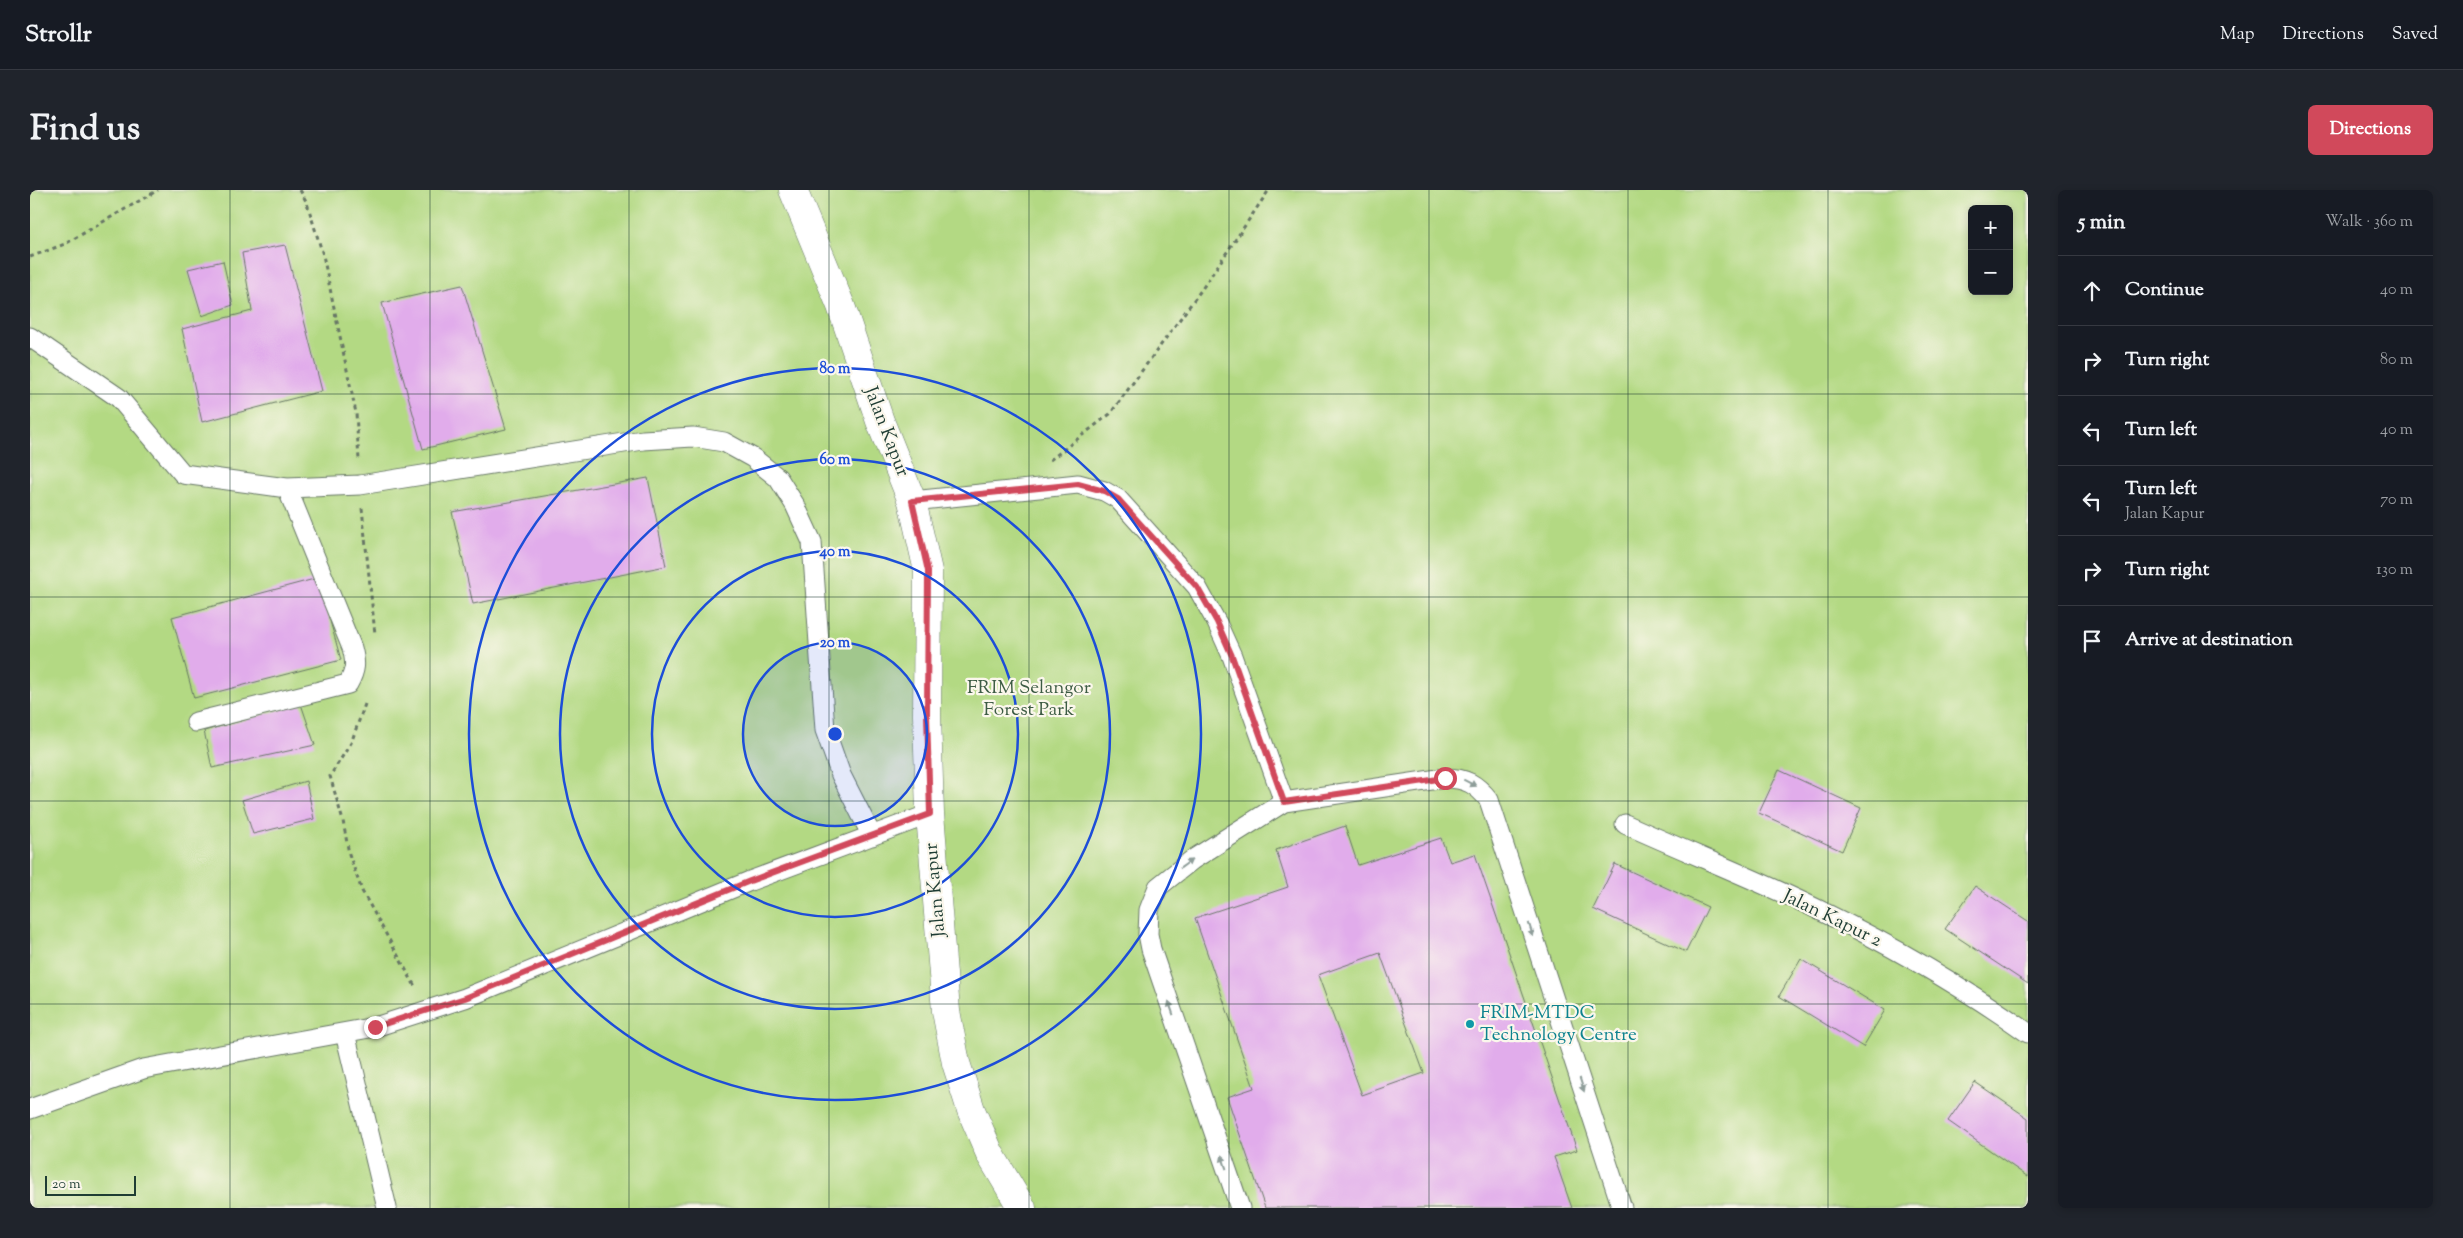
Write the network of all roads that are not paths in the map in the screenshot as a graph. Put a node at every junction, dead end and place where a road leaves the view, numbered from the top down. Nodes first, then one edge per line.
1 (793, 190) edge
2 (30, 337) edge
3 (287, 488) junction
4 (912, 501) junction
5 (196, 722) dead end
6 (1284, 802) junction
7 (930, 814) junction
8 (1625, 824) dead end
9 (872, 836) junction
10 (2028, 1033) edge
11 (345, 1034) junction
12 (30, 1109) edge
13 (387, 1208) edge
14 (1022, 1208) edge
15 (1240, 1208) edge
16 (1622, 1208) edge

1 - 4 street, Jalan Kapur
2 - 3 lane
3 - 5 lane
3 - 9 lane
4 - 6 lane
4 - 7 street, Jalan Kapur
15 -> 6 lane
6 -> 16 lane
7 - 9 lane
7 - 14 street, Jalan Kapur
8 - 10 lane, Jalan Kapur 2
9 - 11 lane
11 - 12 lane
11 - 13 lane

